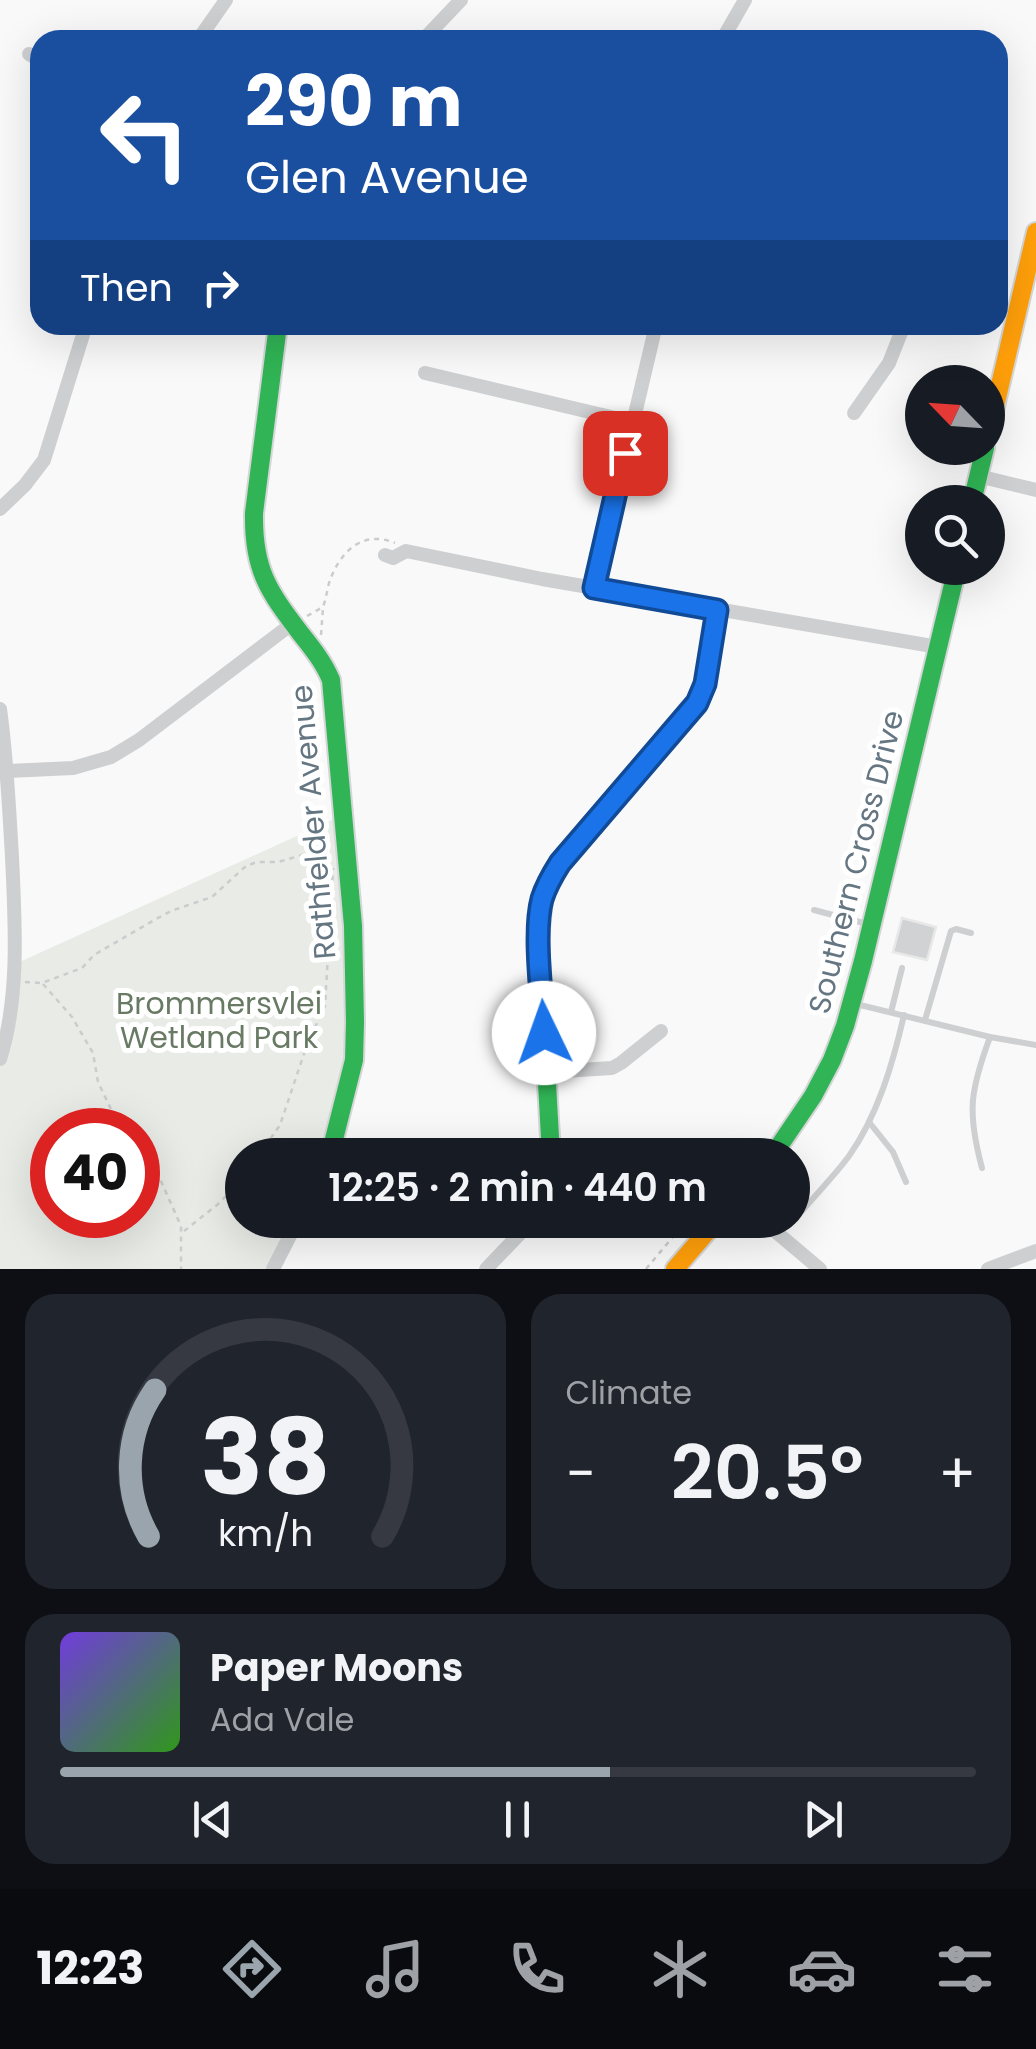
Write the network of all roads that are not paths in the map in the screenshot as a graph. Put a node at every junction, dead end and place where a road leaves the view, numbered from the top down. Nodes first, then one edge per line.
1 (226, 0) edge
2 (461, 0) edge
3 (745, 0) edge
4 (205, 30) edge
5 (432, 30) edge
6 (728, 30) edge
7 (1036, 232) edge
8 (83, 335) edge
9 (277, 335) edge
10 (654, 335) edge
11 (900, 335) edge
12 (1005, 365) edge
13 (424, 374) dead end
14 (854, 412) dead end
15 (632, 422) junction
16 (981, 465) edge
17 (978, 476) junction
18 (976, 485) edge
19 (1036, 490) edge
20 (0, 508) edge
21 (385, 555) dead end
22 (953, 585) edge
23 (594, 588) junction
24 (717, 610) junction
25 (293, 623) junction
26 (938, 647) junction
27 (0, 709) edge
28 (8, 772) junction
29 (814, 910) dead end
30 (871, 925) junction
31 (972, 933) dead end
32 (902, 968) dead end
33 (852, 1002) junction
34 (891, 1012) junction
35 (904, 1015) junction
36 (925, 1020) junction
37 (661, 1031) dead end
38 (990, 1038) junction
39 (1036, 1045) edge
40 (0, 1058) edge
41 (547, 1072) junction
42 (869, 1122) junction
43 (334, 1138) edge
44 (550, 1138) edge
45 (786, 1138) edge
46 (982, 1168) dead end
47 (906, 1182) dead end
48 (810, 1201) edge
49 (289, 1238) edge
50 (516, 1238) edge
51 (702, 1238) edge
52 (783, 1238) edge
53 (1036, 1252) edge
54 (273, 1269) edge
55 (486, 1269) edge
56 (675, 1269) edge
57 (820, 1269) edge
58 (988, 1269) edge

1 - 4 street
2 - 5 street
3 - 6 street
7 - 12 street
8 - 20 street
9 - 25 street, Rathfelder Avenue
10 - 15 street
11 - 14 street
13 - 15 street
15 - 23 street
16 - 17 street
17 - 18 street
17 - 19 street
21 - 23 street
22 - 26 street, Southern Cross Drive
23 - 24 street
24 - 26 street
24 - 41 street
25 - 28 street
25 - 43 street, Rathfelder Avenue
26 - 30 street, Southern Cross Drive
27 - 28 street
28 - 40 street
29 - 30 lane
30 - 33 street, Southern Cross Drive
31 - 36 lane
32 - 34 lane
33 - 34 lane
33 - 45 street, Southern Cross Drive
34 - 35 lane
35 - 36 lane
35 - 42 lane
36 - 38 lane
37 - 41 street
38 - 39 lane
38 - 46 lane
41 - 44 street
42 - 47 lane
42 - 48 lane
49 - 54 street
50 - 55 street
51 - 56 street
52 - 57 street
53 - 58 street

